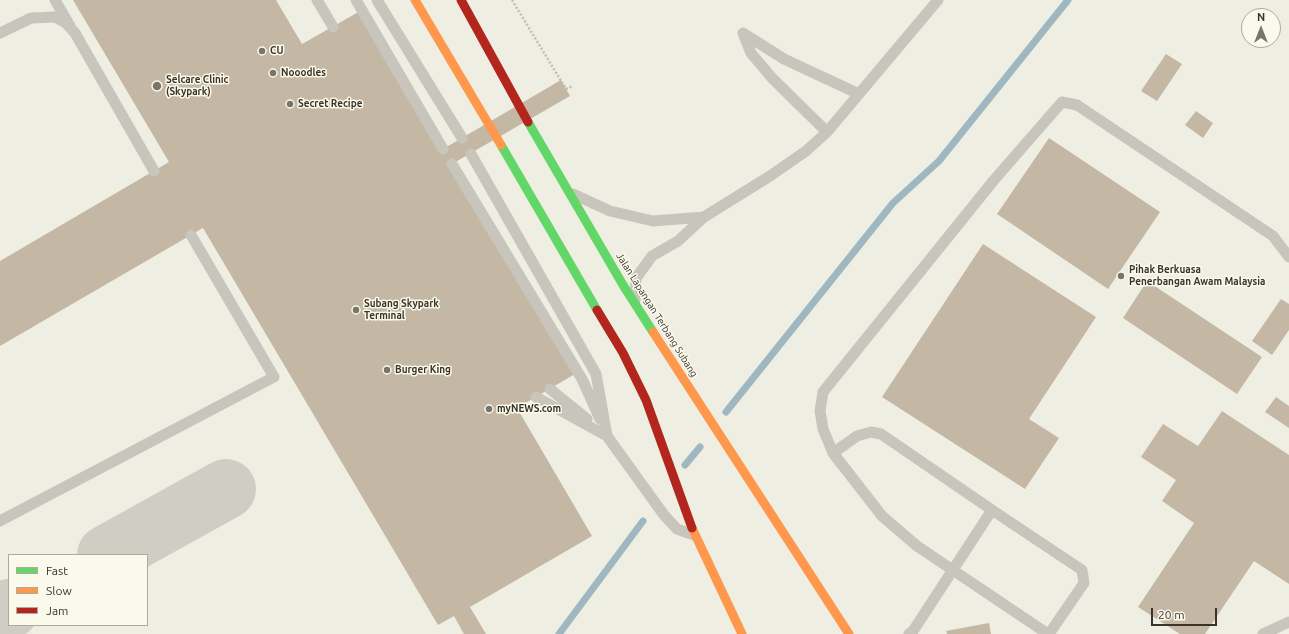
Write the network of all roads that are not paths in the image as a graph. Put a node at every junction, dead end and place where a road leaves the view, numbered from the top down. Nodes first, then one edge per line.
1 (56, 0) edge
2 (317, 0) edge
3 (356, 0) edge
4 (376, 0) edge
5 (415, 0) edge
6 (461, 0) edge
7 (938, 0) edge
8 (333, 27) dead end
9 (75, 33) junction
10 (0, 34) edge
11 (859, 94) junction
12 (827, 132) junction
13 (462, 138) dead end
14 (443, 149) dead end
15 (471, 154) dead end
16 (452, 164) dead end
17 (154, 171) dead end
18 (570, 193) junction
19 (704, 217) junction
20 (191, 235) dead end
21 (1289, 257) edge
22 (635, 302) junction
23 (550, 389) dead end
24 (536, 397) dead end
25 (607, 436) junction
26 (833, 453) junction
27 (992, 510) junction
28 (0, 521) edge
29 (694, 535) junction
30 (952, 570) junction
31 (1289, 622) edge
32 (742, 634) edge
33 (849, 634) edge
34 (909, 634) edge
35 (1049, 634) edge
36 (1263, 634) edge

1 - 9 lane
2 - 8 lane
3 - 14 lane
4 - 13 lane
5 - 29 main road
6 - 18 main road, Jalan Lapangan Terbang Subang
7 - 11 lane
9 - 10 lane
9 - 17 lane
11 - 12 lane
11 - 12 lane
12 - 19 lane
15 - 25 lane
16 - 25 lane
18 - 19 lane
18 - 22 main road, Jalan Lapangan Terbang Subang
19 - 22 lane
20 - 28 lane
21 - 26 lane
22 - 33 main road, Jalan Lapangan Terbang Subang
23 - 25 lane
24 - 25 lane
25 - 29 lane
26 - 27 lane
26 - 30 lane
27 - 30 lane
27 - 35 lane
29 - 32 main road
30 - 34 lane
30 - 35 lane
31 - 36 lane

